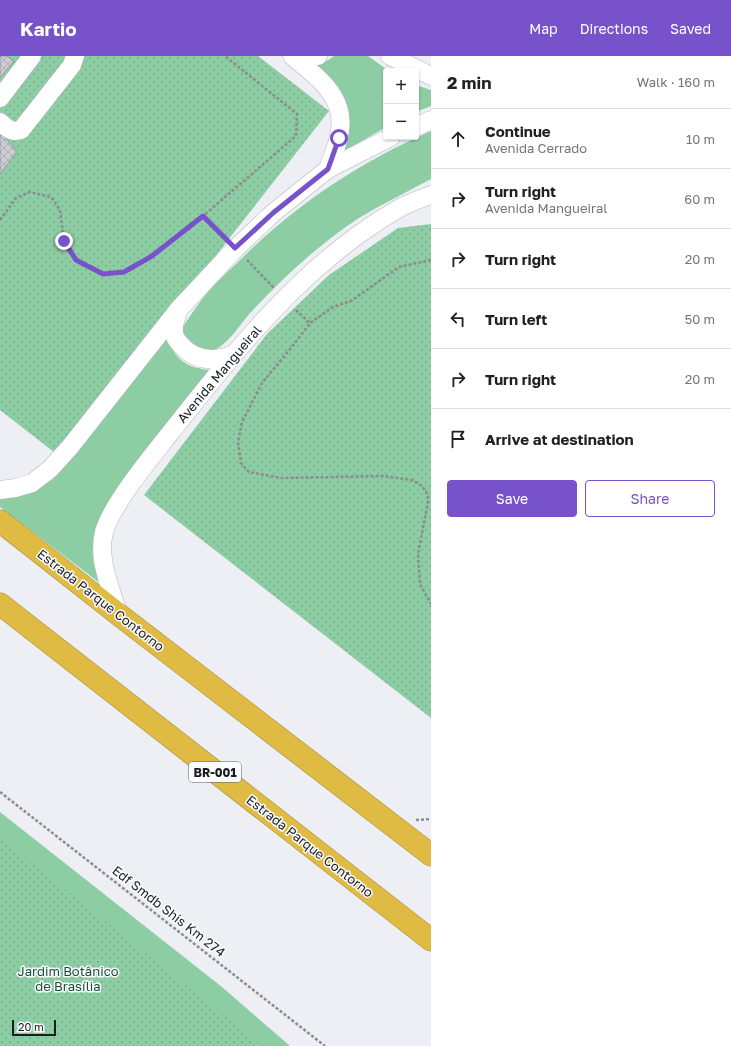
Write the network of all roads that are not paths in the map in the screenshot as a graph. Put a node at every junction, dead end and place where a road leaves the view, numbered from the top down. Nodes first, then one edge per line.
1 (32, 56) edge
2 (74, 56) edge
3 (292, 56) edge
4 (296, 56) edge
5 (318, 56) edge
6 (390, 56) edge
7 (431, 76) edge
8 (0, 98) edge
9 (431, 120) edge
10 (0, 122) edge
11 (419, 126) edge
12 (385, 140) edge
13 (328, 169) junction
14 (431, 195) edge
15 (399, 208) junction
16 (431, 209) edge
17 (178, 310) junction
18 (232, 355) junction
19 (0, 490) edge
20 (0, 521) edge
21 (0, 604) edge
22 (118, 614) junction
23 (431, 855) edge
24 (431, 940) edge

1 - 8 street
2 - 10 street
3 - 13 street
4 - 5 street
6 - 7 street
9 - 11 street
12 - 13 street
13 - 17 street
14 - 15 street, Avenida Mangueiral
15 - 16 street
15 - 18 street, Avenida Mangueiral
17 - 18 street
17 - 19 street
18 - 22 street, Avenida Mangueiral
20 - 22 highway, Estrada Parque Contorno
21 - 24 highway, Estrada Parque Contorno / BR-001
22 - 23 highway, Estrada Parque Contorno

